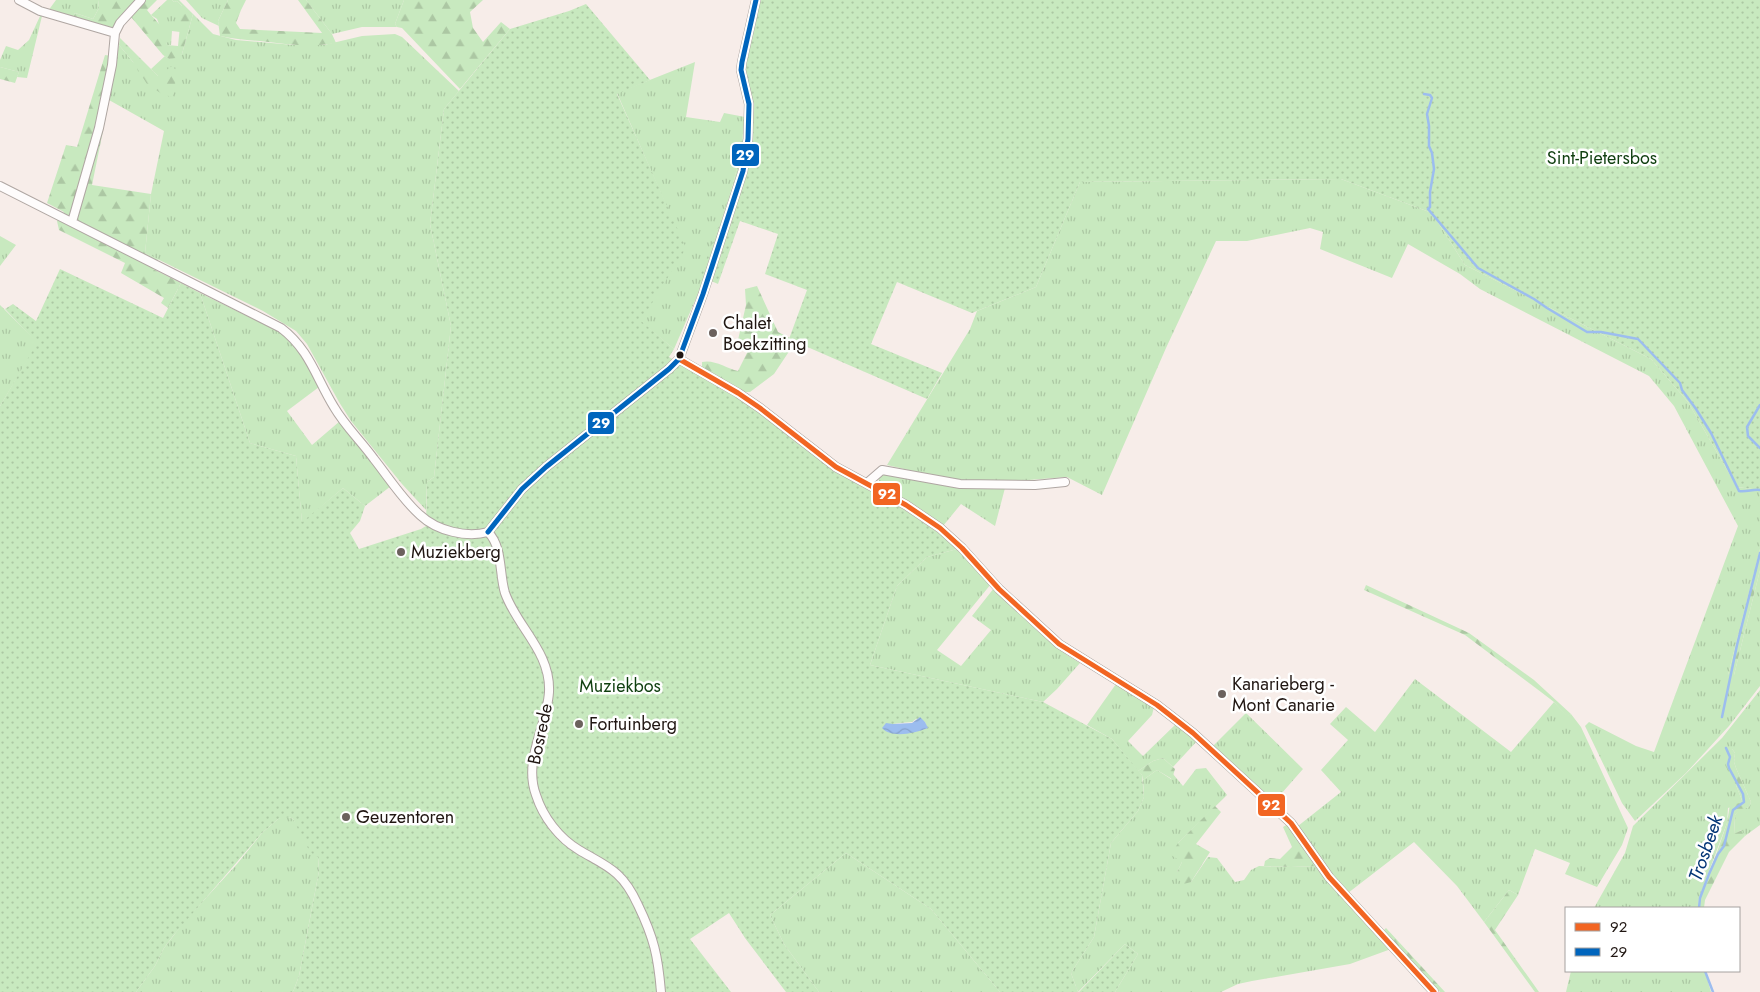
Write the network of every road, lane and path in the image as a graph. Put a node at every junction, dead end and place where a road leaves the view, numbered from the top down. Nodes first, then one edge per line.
1 (141, 0) edge
2 (756, 0) edge
3 (22, 1) edge
4 (115, 33) junction
5 (0, 186) edge
6 (72, 222) junction
7 (679, 359) junction
8 (867, 482) junction
9 (1065, 482) dead end
10 (488, 532) junction
11 (662, 992) edge
12 (1434, 992) edge

1 - 4 street
2 - 7 street
3 - 4 street
4 - 6 street
5 - 6 street
6 - 10 street
7 - 8 street
7 - 10 street
8 - 9 street
8 - 12 street
10 - 11 street, Bosrede

